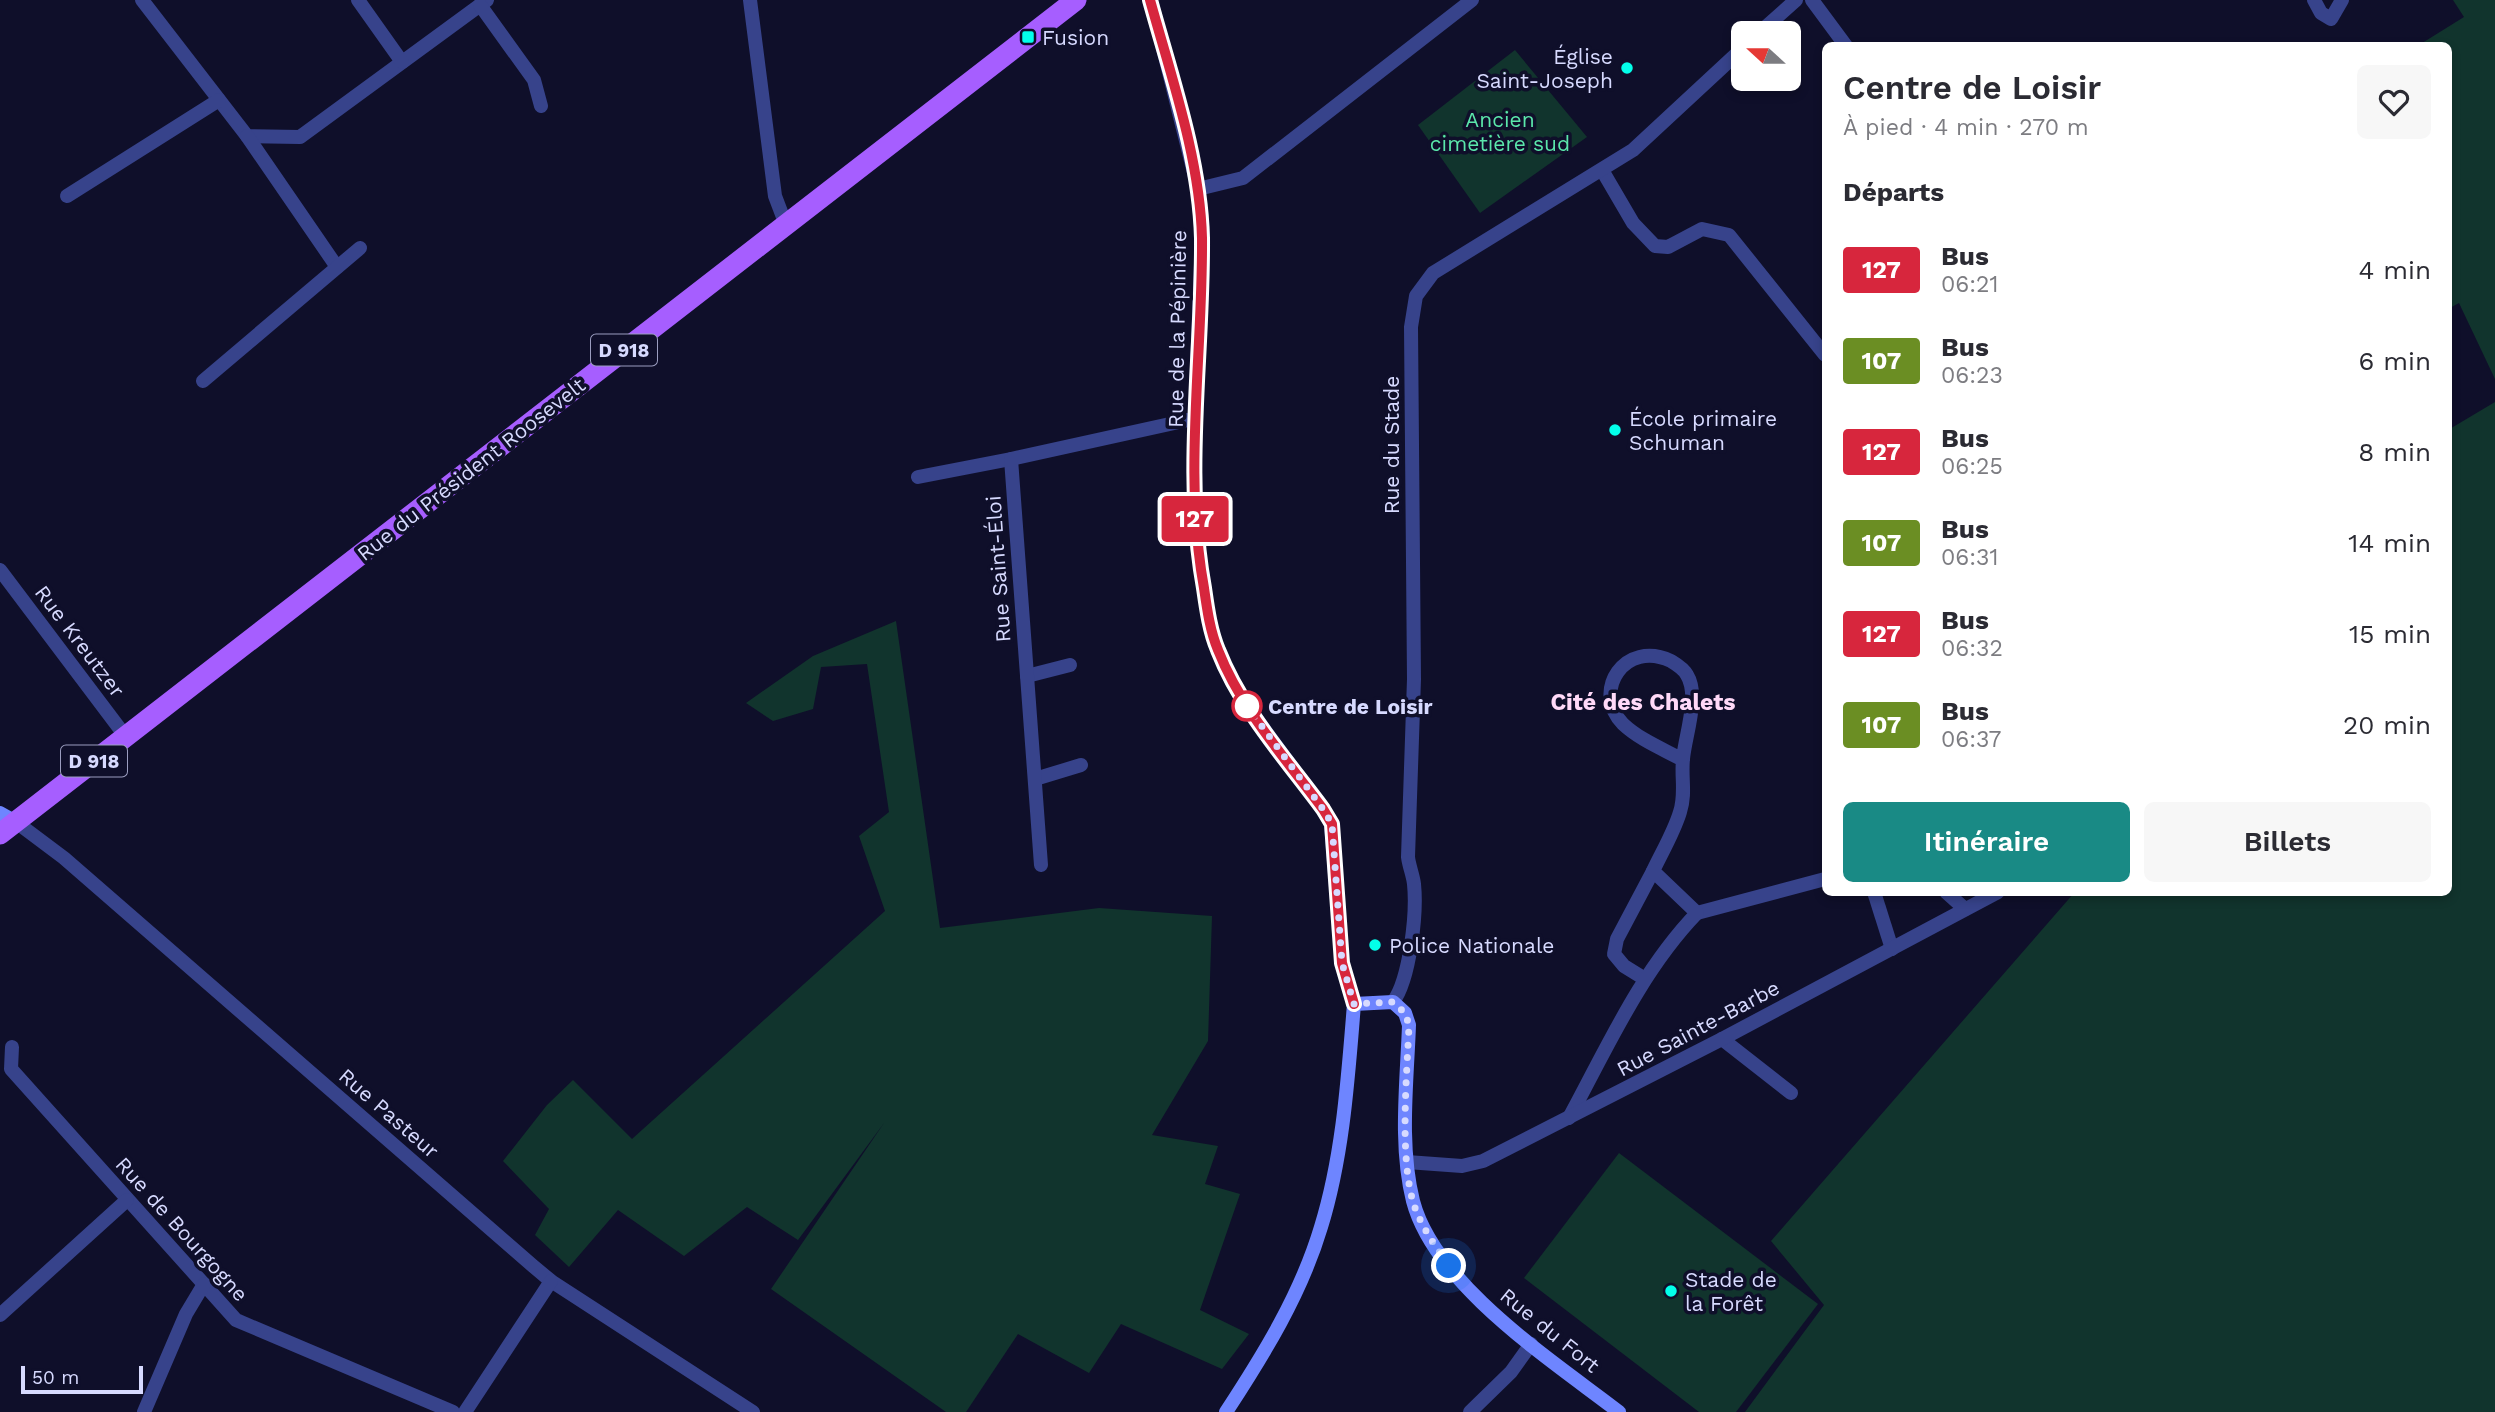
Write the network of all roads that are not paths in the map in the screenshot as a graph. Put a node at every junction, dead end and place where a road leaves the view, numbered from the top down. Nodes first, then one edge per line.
1 (142, 0) edge
2 (358, 0) edge
3 (750, 0) edge
4 (1076, 0) edge
5 (1150, 0) edge
6 (1472, 0) edge
7 (1796, 0) edge
8 (1812, 0) edge
9 (2314, 0) edge
10 (2342, 0) edge
11 (483, 3) edge
12 (1772, 21) edge
13 (1843, 42) edge
14 (1731, 59) edge
15 (402, 62) junction
16 (219, 100) junction
17 (541, 106) dead end
18 (247, 136) junction
19 (1602, 170) junction
20 (1198, 189) junction
21 (67, 196) dead end
22 (786, 225) junction
23 (360, 248) dead end
24 (337, 267) junction
25 (1822, 351) edge
26 (203, 382) dead end
27 (1195, 421) junction
28 (1011, 459) junction
29 (918, 477) dead end
30 (0, 570) edge
31 (1070, 665) dead end
32 (1027, 676) junction
33 (126, 737) junction
34 (1683, 760) junction
35 (1081, 765) dead end
36 (1035, 779) junction
37 (5, 823) edge
38 (1041, 865) dead end
39 (1653, 870) junction
40 (1822, 879) edge
41 (1875, 896) edge
42 (1950, 896) edge
43 (1990, 896) edge
44 (1965, 909) junction
45 (1697, 913) junction
46 (1892, 949) junction
47 (1645, 979) junction
48 (1393, 1002) junction
49 (1354, 1004) junction
50 (1722, 1040) junction
51 (12, 1047) dead end
52 (1791, 1093) dead end
53 (1569, 1118) junction
54 (1407, 1162) junction
55 (127, 1200) junction
56 (551, 1281) junction
57 (204, 1284) junction
58 (0, 1315) edge
59 (1531, 1344) junction
60 (144, 1412) edge
61 (453, 1412) edge
62 (465, 1412) edge
63 (753, 1412) edge
64 (1226, 1412) edge
65 (1470, 1412) edge
66 (1619, 1412) edge

1 - 16 street
2 - 15 street
3 - 22 street
4 - 22 main road, Rue du Président Roosevelt / D 918
5 - 20 street, Rue de la Pépinière
6 - 20 street
7 - 12 street
8 - 13 street
9 - 10 street
11 - 15 street
11 - 17 street
14 - 19 street, Rue du Stade
15 - 18 street
16 - 18 street
16 - 21 street
18 - 24 street
19 - 25 street
19 - 48 street, Rue du Stade
20 - 27 street, Rue de la Pépinière
22 - 33 main road, Rue du Président Roosevelt / D 918
23 - 24 street
24 - 26 street
27 - 28 street, Rue Saint-Éloi
27 - 49 street, Rue de la Pépinière
28 - 29 street, Rue Saint-Éloi
28 - 32 street, Rue Saint-Éloi
30 - 33 street, Rue Kreutzer
31 - 32 street
32 - 36 street, Rue Saint-Éloi
33 - 37 main road, Rue du Président Roosevelt / D 918
34 - 34 street
34 - 39 street
35 - 36 street
36 - 38 street, Rue Saint-Éloi
37 - 56 street, Rue Pasteur
39 - 45 street
39 - 47 street
40 - 45 street
41 - 46 street
42 - 44 street
43 - 44 street, Rue Sainte-Barbe
44 - 46 street, Rue Sainte-Barbe
45 - 47 street
46 - 50 street, Rue Sainte-Barbe
47 - 53 street
48 - 49 street
48 - 54 street, Rue du Fort
49 - 64 street
50 - 52 street
50 - 53 street, Rue Sainte-Barbe
51 - 55 street, Rue de Bourgogne
53 - 54 street, Rue Sainte-Barbe
54 - 59 street, Rue du Fort
55 - 57 street, Rue de Bourgogne
55 - 58 street
56 - 62 street
56 - 63 street, Rue Pasteur
57 - 60 street
57 - 61 street, Rue de Bourgogne
59 - 65 street
59 - 66 street, Rue du Fort

